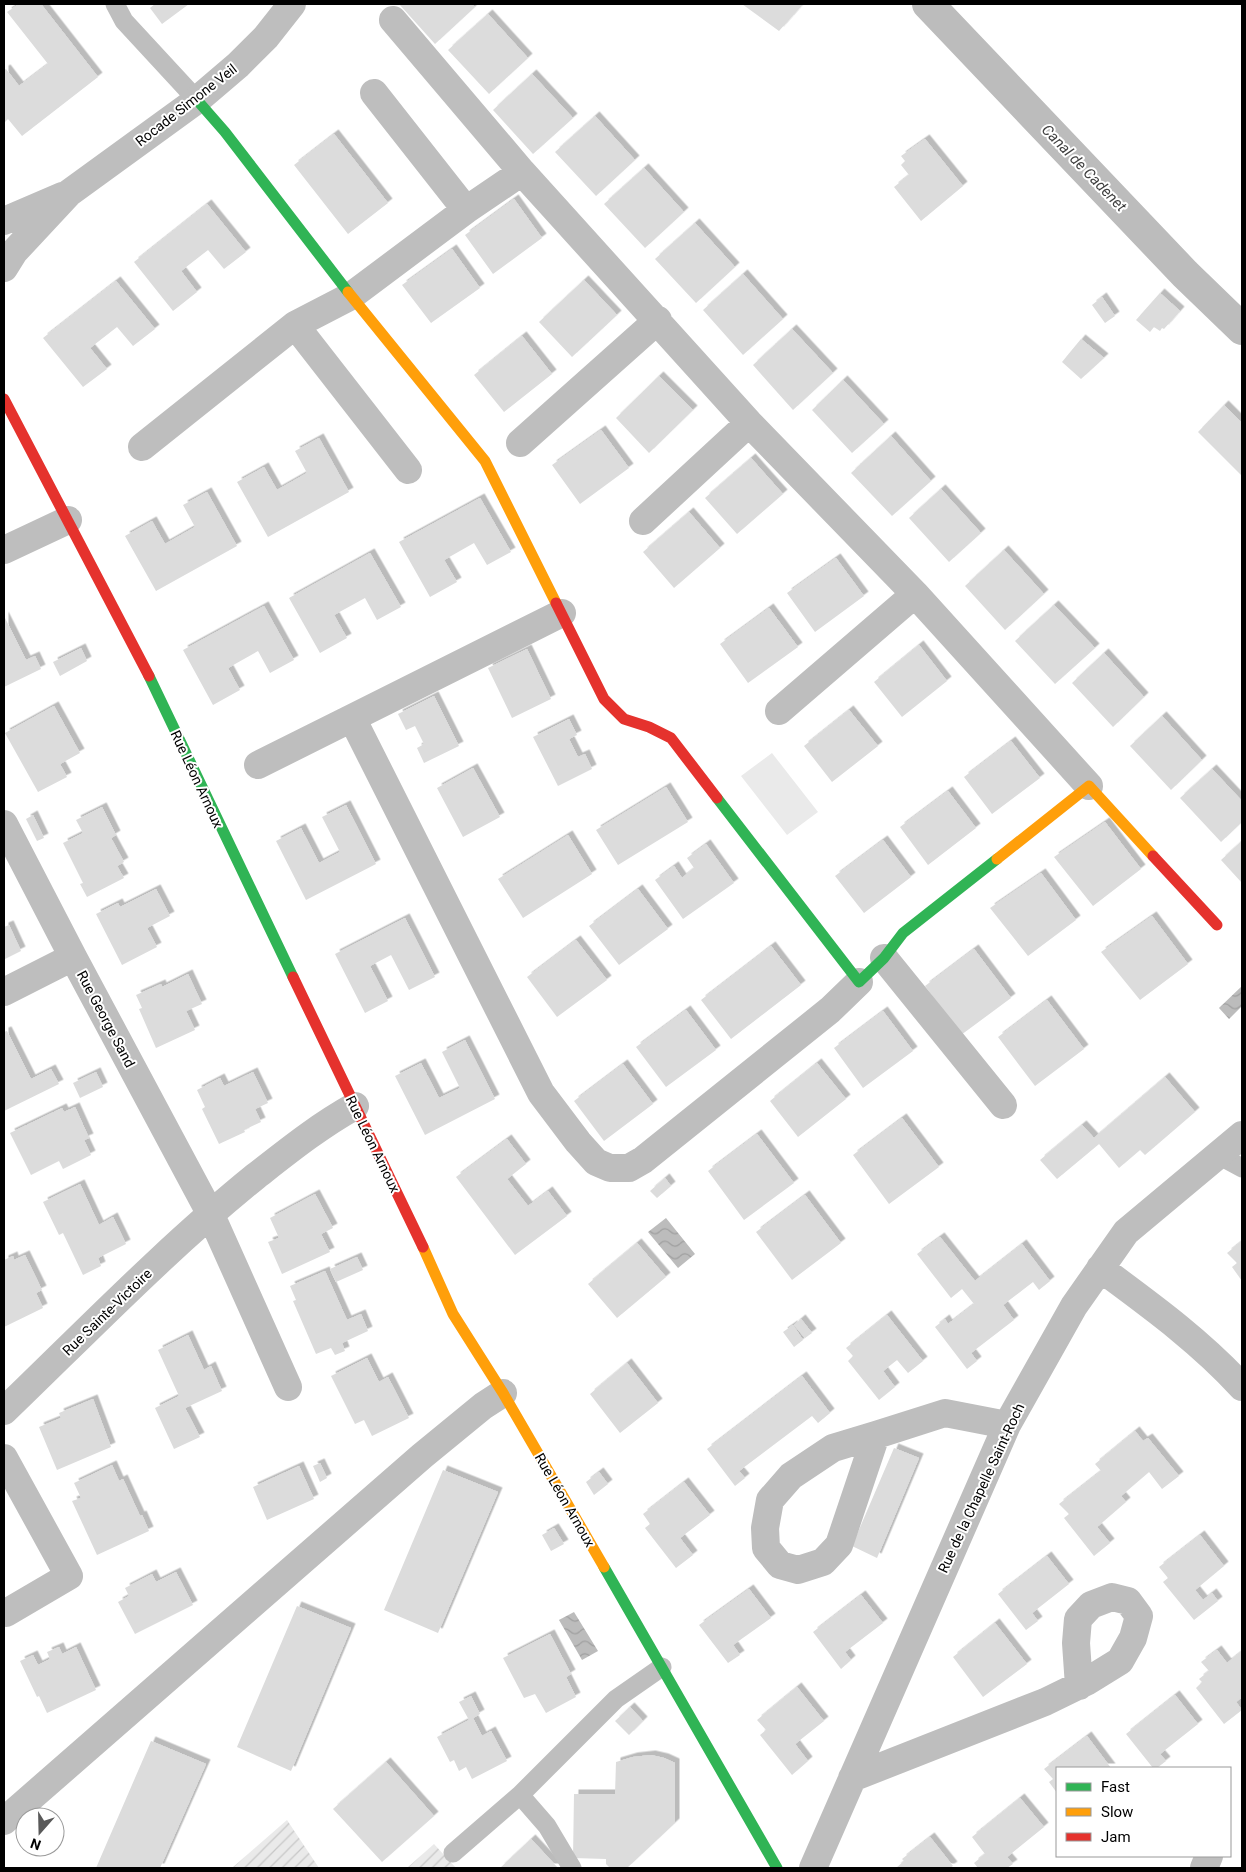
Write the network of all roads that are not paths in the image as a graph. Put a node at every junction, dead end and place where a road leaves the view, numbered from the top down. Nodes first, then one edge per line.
1 (115, 4) edge
2 (292, 4) edge
3 (393, 20) dead end
4 (374, 93) dead end
5 (197, 100) junction
6 (522, 172) junction
7 (69, 193) junction
8 (466, 210) junction
9 (4, 222) edge
10 (4, 268) edge
11 (351, 296) junction
12 (658, 320) junction
13 (295, 325) junction
14 (4, 397) edge
15 (749, 423) junction
16 (520, 443) dead end
17 (142, 448) dead end
18 (408, 470) dead end
19 (68, 520) junction
20 (643, 521) dead end
21 (4, 550) edge
22 (916, 594) junction
23 (562, 613) junction
24 (779, 711) dead end
25 (352, 718) junction
26 (258, 765) dead end
27 (1089, 786) junction
28 (4, 824) edge
29 (1217, 925) dead end
30 (73, 957) junction
31 (884, 958) junction
32 (859, 982) junction
33 (4, 992) edge
34 (1003, 1105) dead end
35 (355, 1106) junction
36 (1242, 1135) edge
37 (1218, 1155) junction
38 (1242, 1168) edge
39 (210, 1214) junction
40 (1100, 1268) junction
41 (288, 1387) dead end
42 (1242, 1387) edge
43 (503, 1393) junction
44 (4, 1411) edge
45 (1007, 1425) junction
46 (876, 1435) junction
47 (4, 1458) edge
48 (6, 1613) dead end
49 (662, 1667) junction
50 (1079, 1686) dead end
51 (852, 1778) junction
52 (520, 1795) junction
53 (4, 1822) edge
54 (453, 1853) dead end
55 (572, 1868) edge
56 (777, 1868) edge
57 (812, 1868) edge

1 - 5 lane
2 - 5 street, Rocade Simone Veil
3 - 6 street
4 - 8 street
5 - 7 street, Rocade Simone Veil
5 - 11 street
6 - 8 street
6 - 12 street
7 - 9 street, Rocade Simone Veil
7 - 10 street, Rocade Simone Veil
8 - 11 street
11 - 13 street
11 - 23 street
12 - 15 street
12 - 16 street
13 - 17 street
13 - 18 street
14 - 19 street, Rue Léon Arnoux
15 - 20 street
15 - 22 street
19 - 21 street
19 - 35 street, Rue Léon Arnoux
22 - 24 street
22 - 27 street
23 - 25 street
23 - 32 street
25 - 26 street
25 - 32 street
27 - 29 street
27 - 31 street
28 - 30 street, Rue George Sand
30 - 33 street
30 - 39 street, Rue George Sand
31 - 32 street
31 - 34 street
35 - 39 street, Rue Sainte-Victoire
35 - 43 street, Rue Léon Arnoux
36 - 37 street, Rue de la Chapelle Saint-Roch
37 - 38 lane
37 - 40 street, Rue de la Chapelle Saint-Roch
39 - 41 street, Rue George Sand
39 - 44 street, Rue Sainte-Victoire
40 - 42 street
40 - 45 street, Rue de la Chapelle Saint-Roch
43 - 49 street, Rue Léon Arnoux
43 - 53 street
45 - 46 street
45 - 51 street, Rue de la Chapelle Saint-Roch
46 - 46 street
47 - 48 street
49 - 52 lane
49 - 56 street, Rue Léon Arnoux
50 - 51 street
51 - 57 street, Rue de la Chapelle Saint-Roch
52 - 54 lane
52 - 55 lane

